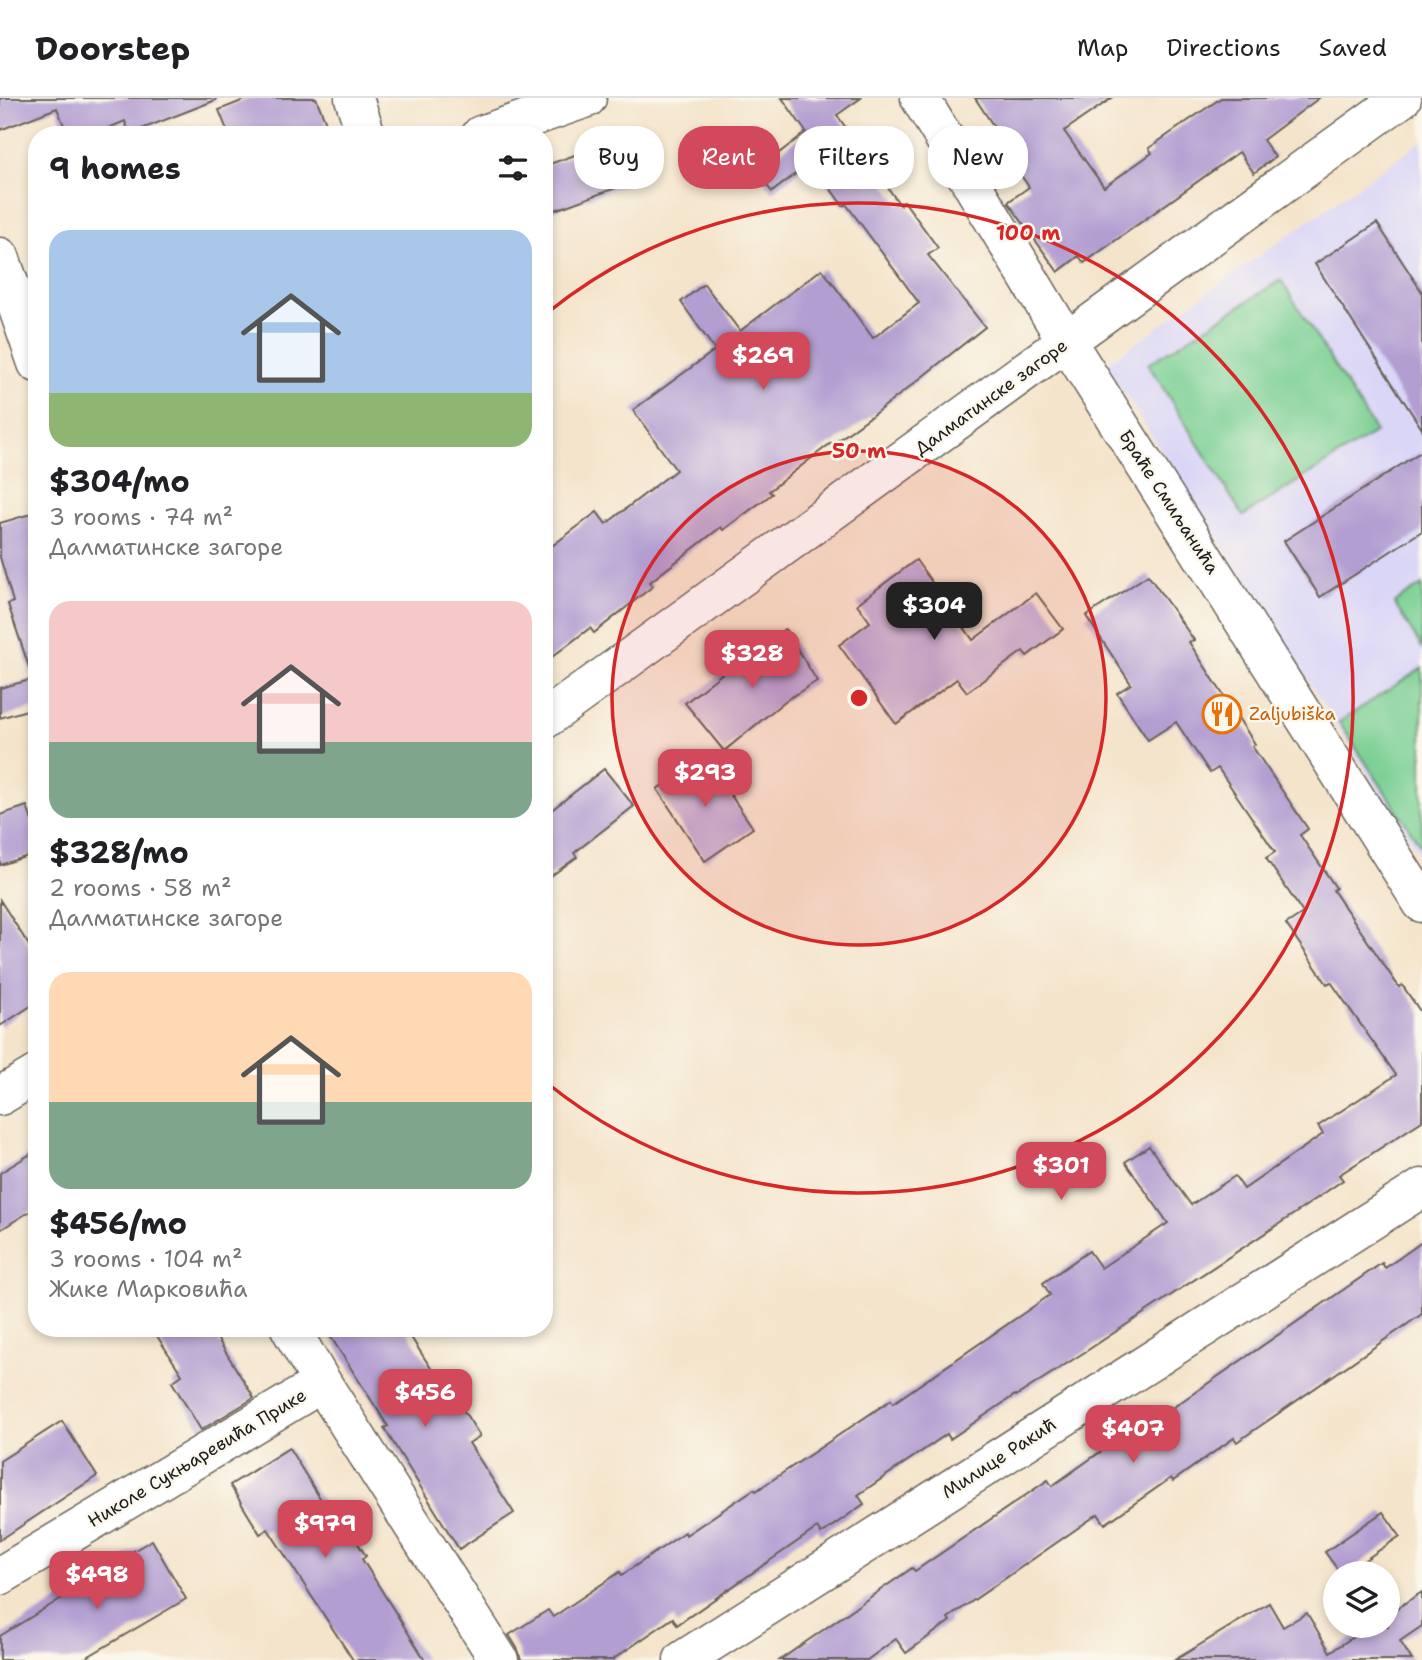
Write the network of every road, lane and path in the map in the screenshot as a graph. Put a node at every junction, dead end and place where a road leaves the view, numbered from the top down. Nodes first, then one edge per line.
1 (354, 98) edge
2 (587, 98) edge
3 (920, 98) edge
4 (1402, 98) edge
5 (363, 126) edge
6 (507, 126) edge
7 (0, 257) edge
8 (17, 295) edge
9 (28, 332) edge
10 (1067, 342) junction
11 (553, 713) edge
12 (1422, 903) edge
13 (28, 1079) edge
14 (0, 1096) edge
15 (1422, 1188) edge
16 (295, 1337) edge
17 (323, 1383) junction
18 (0, 1576) edge
19 (499, 1660) edge
20 (683, 1660) edge

1 - 5 street
2 - 6 street
3 - 10 street, Браће Смиљанића
4 - 10 street, Далматинске загоре
7 - 8 street
8 - 9 street
10 - 11 street, Далматинске загоре
10 - 12 street, Браће Смиљанића
13 - 14 street
15 - 20 street, Милице Ракић
16 - 17 street
17 - 18 street, Николе Сукњаревића Прике
17 - 19 street

